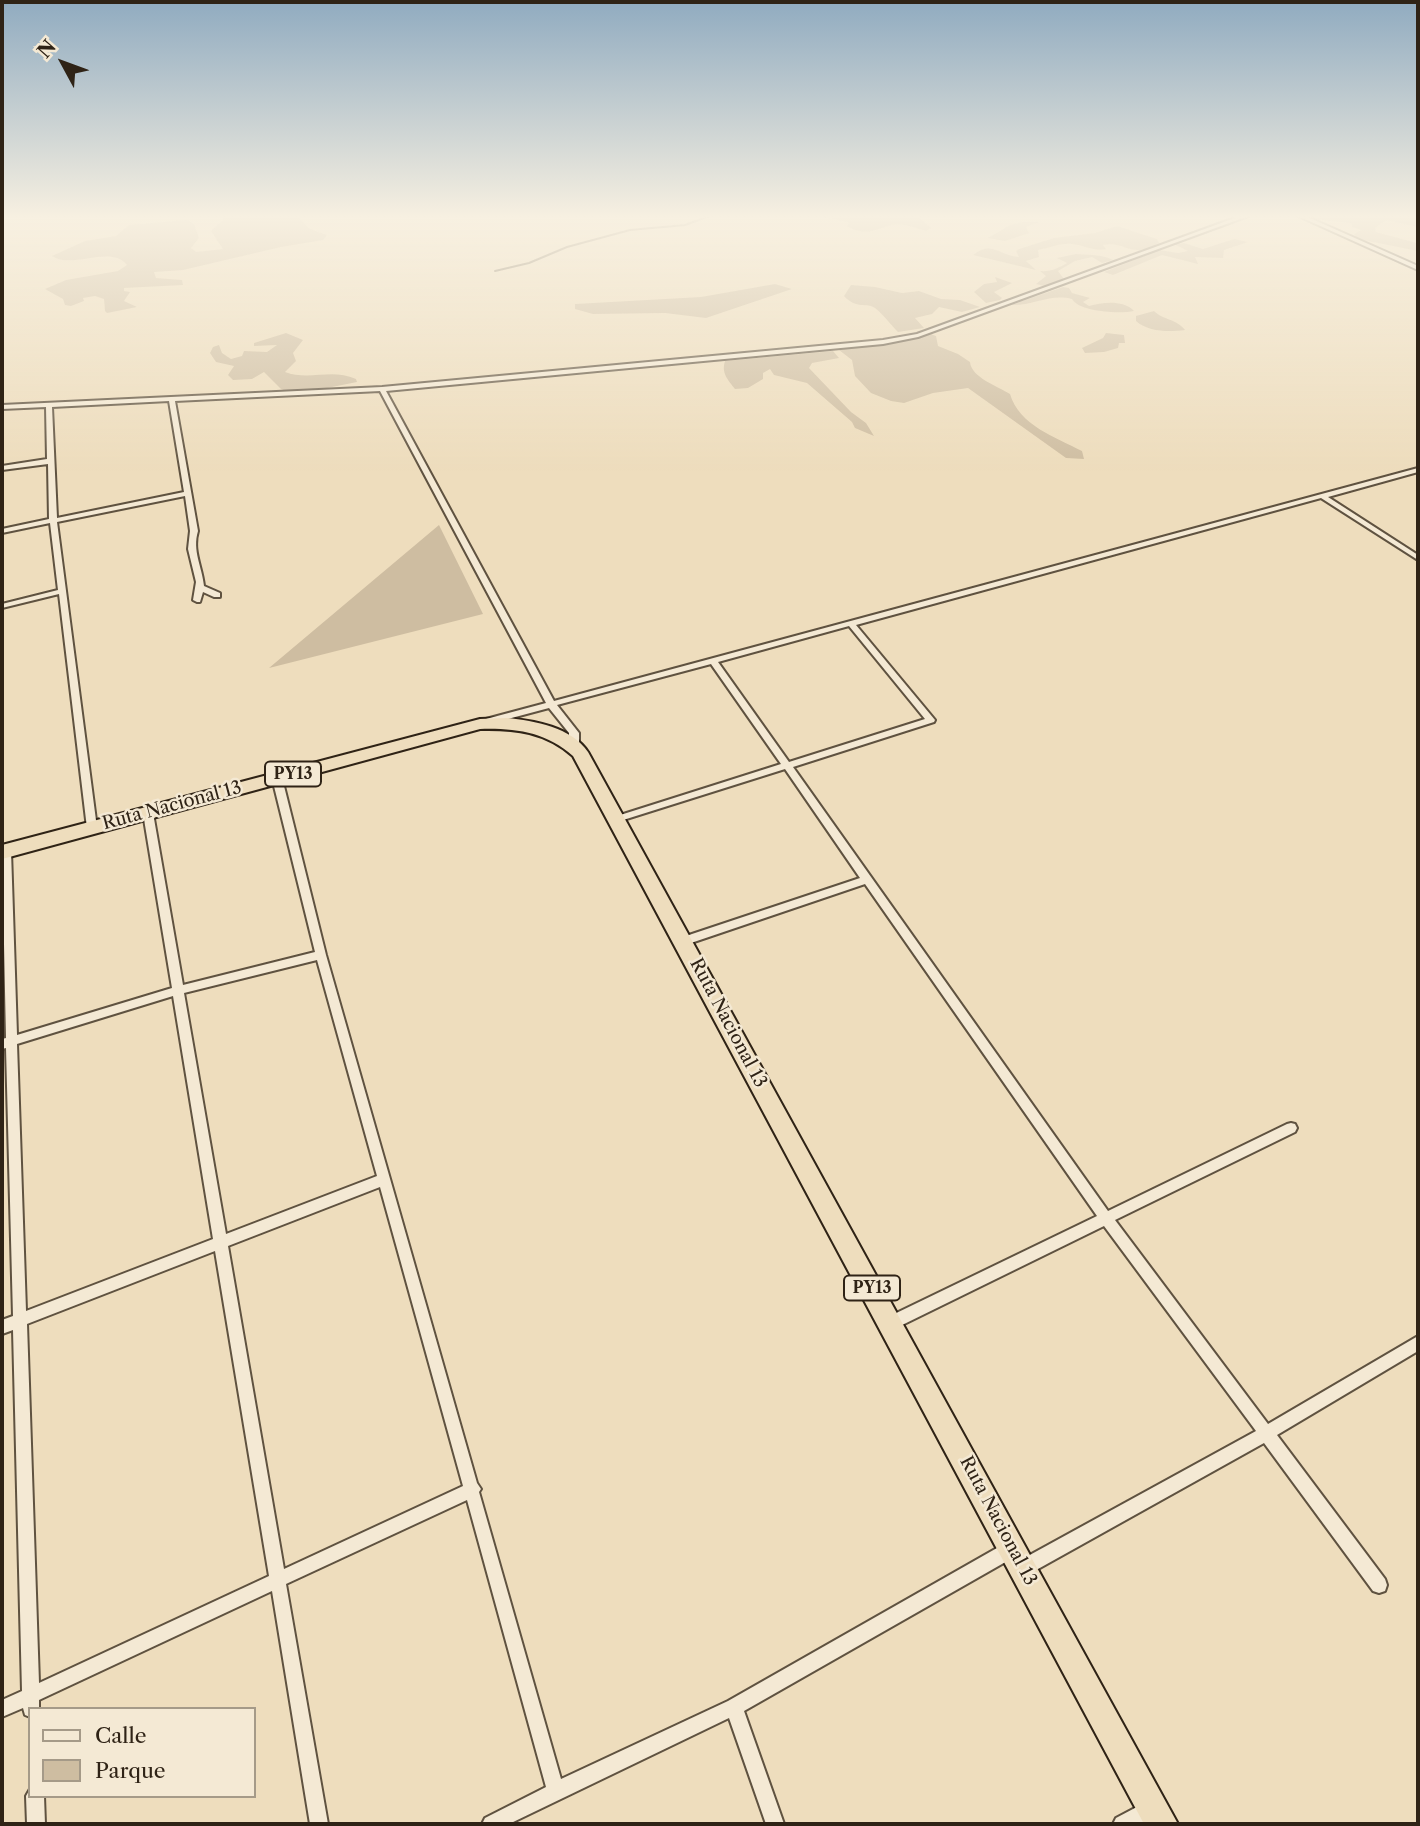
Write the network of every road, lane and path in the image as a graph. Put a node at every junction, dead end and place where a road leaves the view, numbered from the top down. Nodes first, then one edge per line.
1 (1017, 300) edge
2 (382, 389) junction
3 (172, 399) junction
4 (49, 405) junction
5 (2, 407) edge
6 (51, 461) junction
7 (2, 468) edge
8 (1417, 471) edge
9 (188, 493) junction
10 (1324, 497) junction
11 (53, 519) junction
12 (2, 531) edge
13 (1418, 558) edge
14 (202, 588) junction
15 (62, 591) junction
16 (217, 595) dead end
17 (197, 600) dead end
18 (2, 606) edge
19 (850, 623) junction
20 (713, 660) junction
21 (552, 705) junction
22 (480, 724) junction
23 (574, 746) junction
24 (787, 763) junction
25 (277, 778) junction
26 (148, 813) junction
27 (617, 819) junction
28 (92, 828) junction
29 (4, 851) edge
30 (868, 879) junction
31 (684, 941) junction
32 (321, 955) junction
33 (176, 991) junction
34 (6, 1042) edge
35 (1291, 1128) dead end
36 (384, 1179) junction
37 (1105, 1217) junction
38 (220, 1241) junction
39 (20, 1320) junction
40 (891, 1323) junction
41 (2, 1327) edge
42 (1418, 1343) edge
43 (1265, 1434) junction
44 (473, 1489) junction
45 (1018, 1558) junction
46 (277, 1582) junction
47 (1379, 1585) dead end
48 (31, 1701) edge
49 (734, 1707) junction
50 (2, 1709) edge
51 (556, 1791) junction
52 (35, 1798) edge
53 (1157, 1816) edge
54 (36, 1824) edge
55 (319, 1824) edge
56 (491, 1824) edge
57 (775, 1824) edge
58 (1122, 1824) edge

1 - 2 street
2 - 3 street
2 - 21 street
3 - 4 street
3 - 9 street
4 - 5 street
4 - 6 street
6 - 7 street
6 - 11 street
8 - 10 street
9 - 11 street
9 - 14 street
10 - 13 street
10 - 19 street
11 - 12 street
11 - 15 street
14 - 16 street
14 - 17 street
15 - 18 street
15 - 28 street
19 - 20 street
19 - 24 street
20 - 21 street
20 - 24 street
21 - 22 street
21 - 23 street
22 - 23 highway, Ruta Nacional 13 / PY13
22 - 25 highway, Ruta Nacional 13 / PY13
23 - 27 highway, Ruta Nacional 13 / PY13
24 - 27 street
24 - 30 street
25 - 26 highway, Ruta Nacional 13 / PY13
25 - 32 street
26 - 28 highway, Ruta Nacional 13 / PY13
26 - 33 street
27 - 31 highway, Ruta Nacional 13 / PY13
28 - 29 highway, Ruta Nacional 13 / PY13
29 - 34 street
30 - 31 street
30 - 37 street
31 - 40 highway, Ruta Nacional 13 / PY13
32 - 33 street
32 - 36 street
33 - 34 street
33 - 38 street
34 - 39 street
35 - 37 street
36 - 38 street
36 - 44 street
37 - 40 street
37 - 43 street
38 - 39 street
38 - 46 street
39 - 41 street
39 - 48 street
40 - 45 highway, Ruta Nacional 13 / PY13
42 - 43 street
43 - 45 street
43 - 47 street
44 - 46 street
44 - 51 street
45 - 49 street
45 - 53 highway, Ruta Nacional 13 / PY13
46 - 48 street
46 - 55 street
48 - 50 street
49 - 51 street
49 - 57 street
51 - 56 street
52 - 54 street
53 - 58 street

